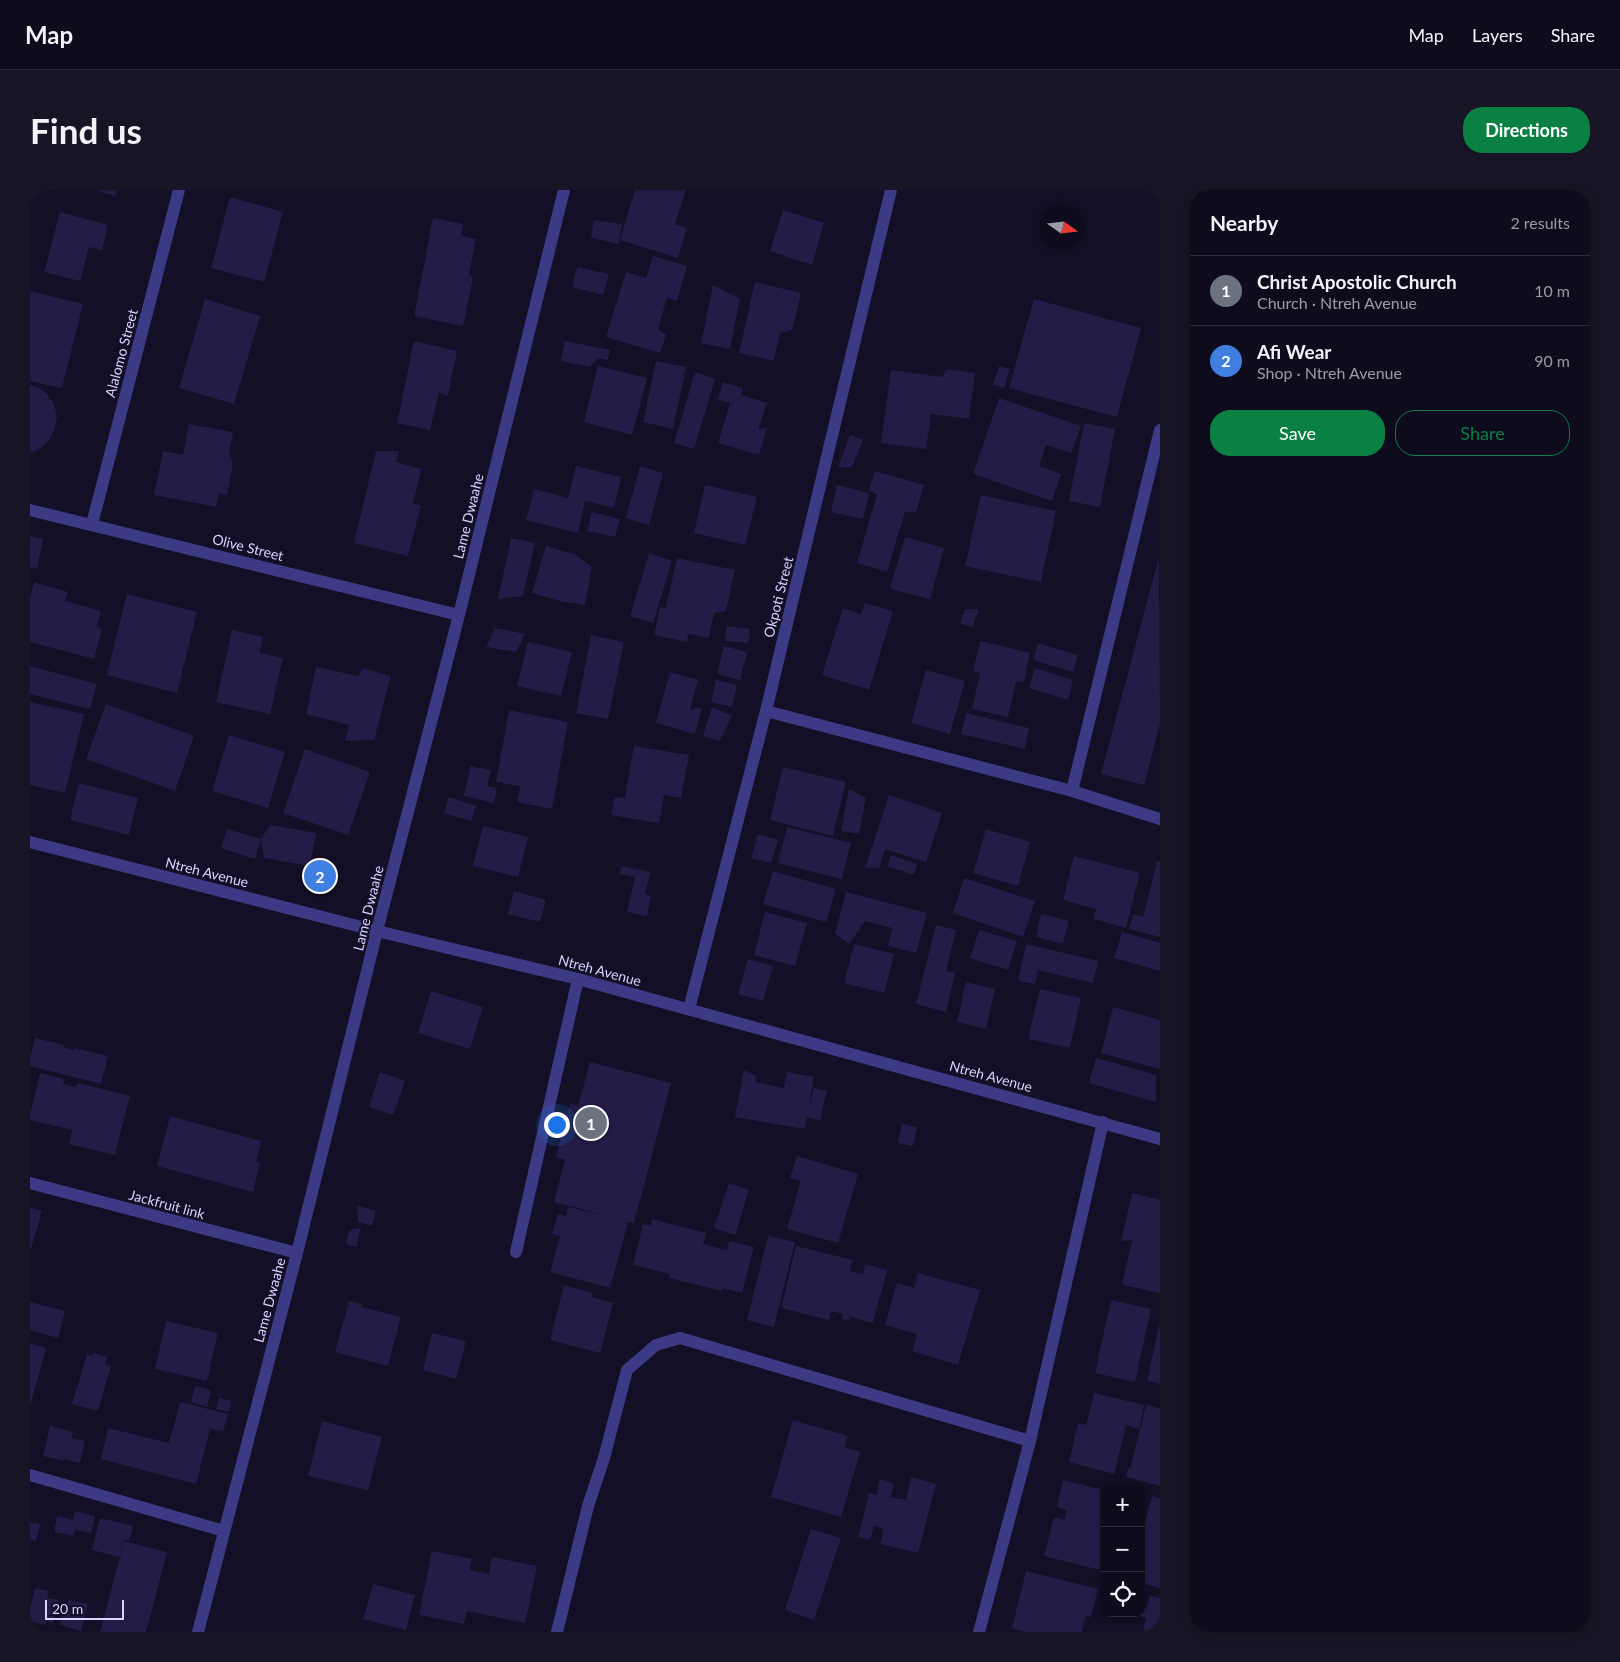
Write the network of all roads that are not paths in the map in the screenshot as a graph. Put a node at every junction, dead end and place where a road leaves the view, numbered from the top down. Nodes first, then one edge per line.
1 (179, 190) edge
2 (564, 190) edge
3 (891, 190) edge
4 (1160, 430) edge
5 (1158, 453) edge
6 (30, 510) edge
7 (92, 524) junction
8 (459, 615) junction
9 (766, 711) junction
10 (1072, 791) junction
11 (1160, 819) edge
12 (30, 842) edge
13 (377, 931) junction
14 (578, 979) junction
15 (689, 1009) junction
16 (1103, 1122) junction
17 (1160, 1139) edge
18 (30, 1183) edge
19 (516, 1252) dead end
20 (297, 1253) junction
21 (1030, 1441) junction
22 (30, 1475) edge
23 (224, 1532) junction
24 (198, 1632) edge
25 (557, 1632) edge
26 (979, 1632) edge

1 - 7 street, Alalomo Street
2 - 8 street, Lame Dwaahe
3 - 9 street, Okpoti Street
4 - 5 street
5 - 10 street
6 - 7 street, Olive Street
7 - 8 street, Olive Street
8 - 13 street, Lame Dwaahe
9 - 10 street
9 - 15 street, Okpoti Street
10 - 11 street
12 - 13 street, Ntreh Avenue
13 - 14 street, Ntreh Avenue
13 - 20 street, Lame Dwaahe
14 - 15 street, Ntreh Avenue
14 - 19 street
15 - 16 street, Ntreh Avenue
16 - 17 street, Ntreh Avenue
16 - 21 street
18 - 20 street, Jackfruit link
20 - 23 street, Lame Dwaahe
21 - 25 street
21 - 26 street
22 - 23 street
23 - 24 street, Lame Dwaahe

